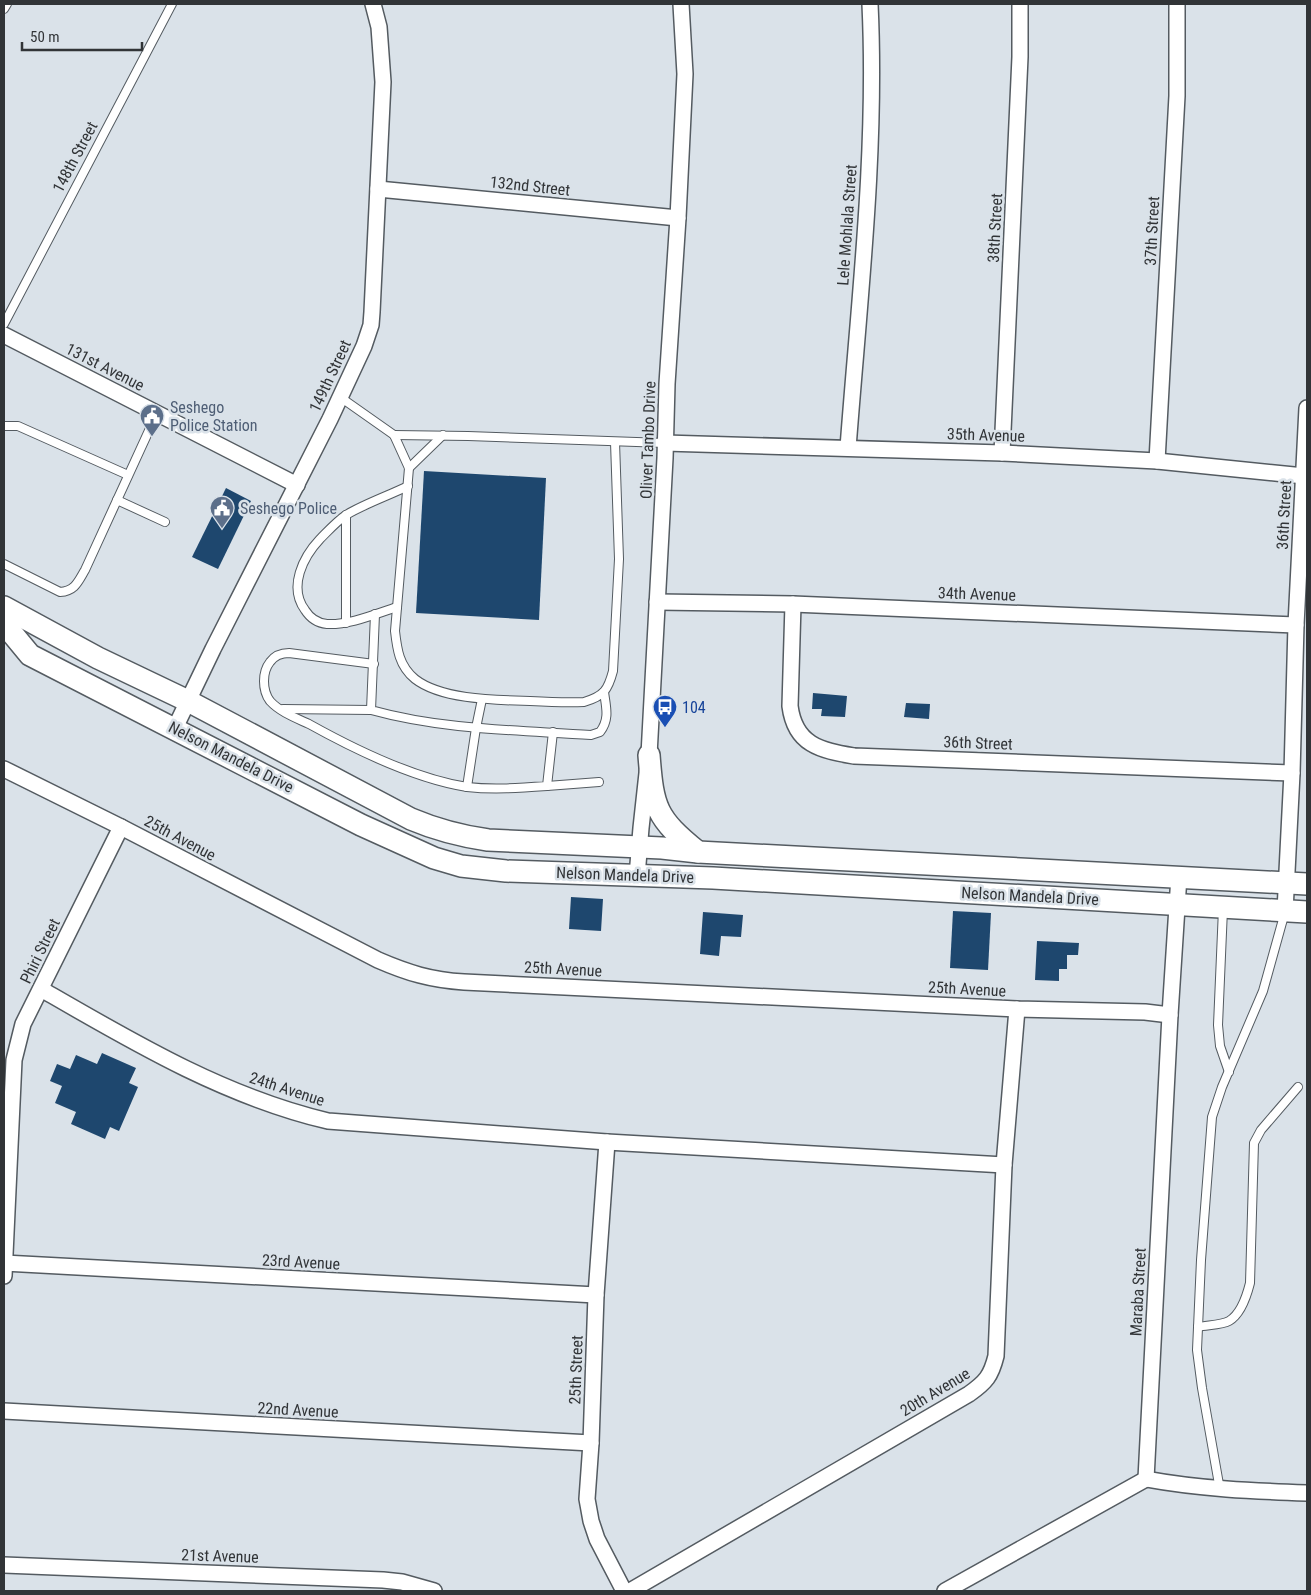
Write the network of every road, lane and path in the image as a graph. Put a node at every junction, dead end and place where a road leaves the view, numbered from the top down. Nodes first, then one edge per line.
1 (7, 4) edge
2 (373, 4) edge
3 (681, 4) edge
4 (870, 4) edge
5 (1020, 4) edge
6 (1177, 4) edge
7 (168, 5) edge
8 (4, 9) edge
9 (378, 190) junction
10 (678, 218) junction
11 (4, 324) edge
12 (4, 335) edge
13 (340, 397) junction
14 (1307, 408) edge
15 (157, 413) junction
16 (4, 426) edge
17 (394, 435) junction
18 (443, 435) junction
19 (615, 442) junction
20 (665, 443) junction
21 (848, 448) junction
22 (1002, 453) junction
23 (1157, 460) junction
24 (410, 468) junction
25 (128, 475) junction
26 (1304, 476) junction
27 (297, 485) junction
28 (408, 486) junction
29 (117, 500) junction
30 (346, 516) junction
31 (165, 522) dead end
32 (4, 564) edge
33 (657, 602) junction
34 (793, 604) junction
35 (397, 607) junction
36 (375, 614) junction
37 (346, 622) junction
38 (8, 625) edge
39 (1296, 625) junction
40 (374, 664) junction
41 (604, 692) junction
42 (482, 699) junction
43 (188, 701) junction
44 (280, 709) junction
45 (371, 710) junction
46 (175, 728) junction
47 (476, 728) junction
48 (553, 732) junction
49 (649, 755) junction
50 (4, 768) edge
51 (1292, 773) junction
52 (598, 782) dead end
53 (547, 786) junction
54 (467, 787) junction
55 (120, 827) junction
56 (640, 847) junction
57 (698, 852) junction
58 (637, 876) junction
59 (1179, 876) junction
60 (1297, 883) edge
61 (1177, 905) junction
62 (1223, 907) junction
63 (1286, 910) junction
64 (1307, 912) edge
65 (41, 989) junction
66 (1017, 1009) junction
67 (1170, 1015) junction
68 (1228, 1072) junction
69 (1298, 1087) dead end
70 (607, 1142) junction
71 (1004, 1165) junction
72 (4, 1269) edge
73 (596, 1295) junction
74 (1198, 1327) junction
75 (4, 1411) edge
76 (591, 1443) junction
77 (1146, 1479) junction
78 (1220, 1490) junction
79 (1307, 1493) edge
80 (4, 1565) edge
81 (434, 1591) edge
82 (624, 1591) edge
83 (630, 1591) edge
84 (945, 1591) edge

1 - 8 lane
2 - 9 street, 149th Street
3 - 10 street, Oliver Tambo Drive
4 - 21 street, Lele Mohlala Street
5 - 22 street, 38th Street
6 - 23 street, 37th Street
7 - 11 lane, 148th Street
9 - 10 street, 132nd Street
9 - 13 street, 149th Street
10 - 20 street, Oliver Tambo Drive
12 - 15 street, 131st Avenue
13 - 17 lane
13 - 27 street, 149th Street
14 - 26 street, 36th Street
15 - 25 lane
15 - 27 street, 131st Avenue
16 - 25 lane
17 - 18 lane
17 - 24 lane
18 - 19 lane
18 - 24 lane
19 - 20 lane
19 - 41 lane
20 - 21 street, 35th Avenue
20 - 33 street, Oliver Tambo Drive
21 - 22 street, 35th Avenue
22 - 23 street, 35th Avenue
23 - 26 street, 35th Avenue
24 - 28 lane
25 - 29 lane
26 - 39 street, 36th Street
27 - 43 street, 149th Street
28 - 30 lane
28 - 35 lane
29 - 31 lane
29 - 32 lane
30 - 37 lane
30 - 37 lane
33 - 34 street, 34th Avenue
33 - 49 street, Oliver Tambo Drive
34 - 39 street, 34th Avenue
34 - 51 street, 36th Street
35 - 36 lane
35 - 42 lane
36 - 37 lane
36 - 40 lane
38 - 43 main road, Nelson Mandela Drive
38 - 46 main road, Nelson Mandela Drive
39 - 51 street, 36th Street
40 - 44 lane
40 - 45 lane
41 - 42 lane
41 - 48 lane
42 - 47 lane
43 - 46 street, 149th Street
43 - 56 main road, Nelson Mandela Drive
44 - 45 lane
44 - 54 lane
45 - 47 lane
46 - 58 main road, Nelson Mandela Drive
47 - 48 lane
47 - 54 lane
48 - 53 lane
49 - 56 street, Oliver Tambo Drive
49 - 57 main road
50 - 55 street, 25th Avenue
51 - 60 street, 36th Street
52 - 53 lane
53 - 54 lane
55 - 65 street, Phiri Street
55 - 66 street, 25th Avenue
56 - 57 main road, Nelson Mandela Drive
56 - 58 street, Oliver Tambo Drive
57 - 59 main road, Nelson Mandela Drive
58 - 61 main road, Nelson Mandela Drive
59 - 60 main road, Nelson Mandela Drive
59 - 61 street, Maraba Street
60 - 63 street, 36th Street
61 - 62 main road, Nelson Mandela Drive
61 - 67 street, Maraba Street
62 - 63 main road, Nelson Mandela Drive
62 - 68 lane
63 - 64 main road, Nelson Mandela Drive
63 - 68 lane
65 - 70 street, 24th Avenue
65 - 72 street, Phiri Street
66 - 67 street, 25th Avenue
66 - 71 street, 20th Avenue
67 - 77 street, Maraba Street
68 - 74 lane
69 - 74 lane
70 - 71 street, 24th Avenue
70 - 73 street, 25th Street
71 - 83 street, 20th Avenue
72 - 73 street, 23rd Avenue
73 - 76 street, 25th Street
74 - 78 lane
75 - 76 street, 22nd Avenue
76 - 82 street, 25th Street
77 - 78 street
77 - 84 street
78 - 79 street
80 - 81 street, 21st Avenue

